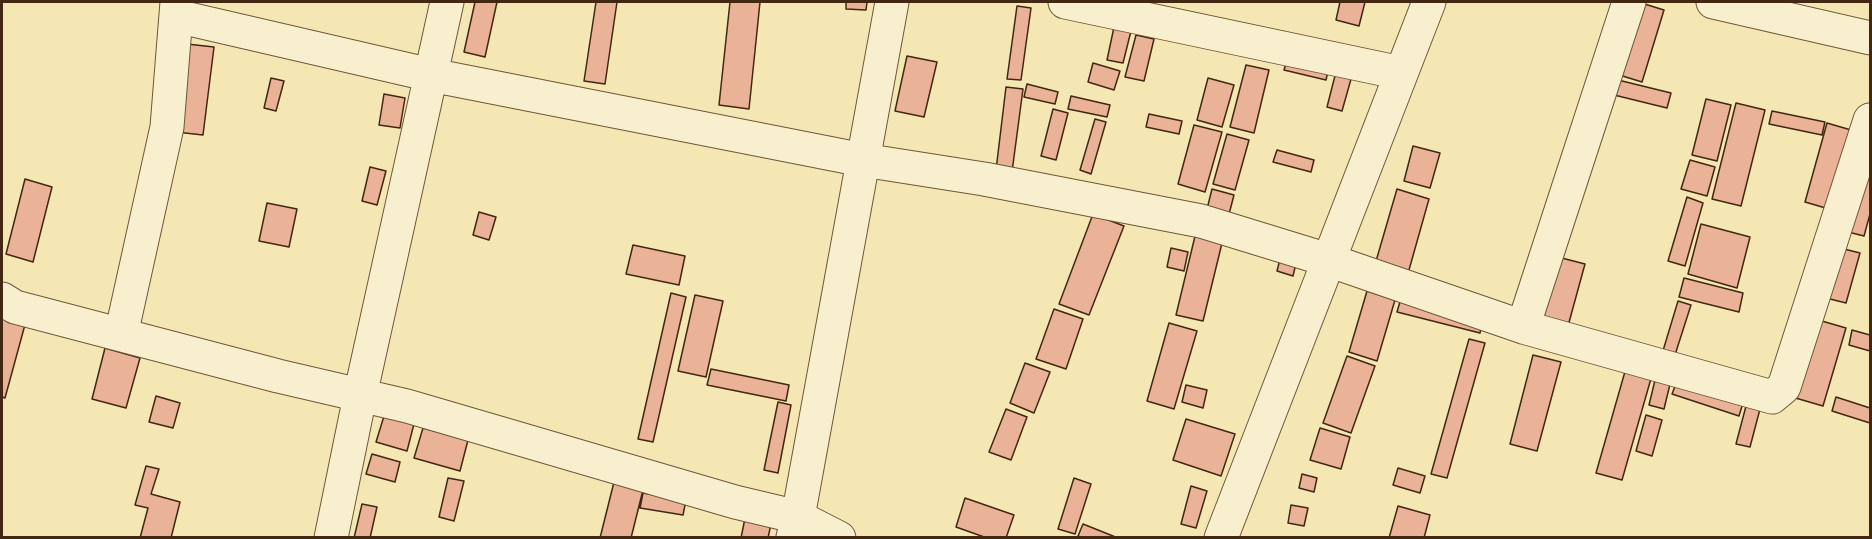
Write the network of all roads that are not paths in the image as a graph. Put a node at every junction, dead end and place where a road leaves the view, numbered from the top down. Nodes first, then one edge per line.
1 (447, 2) edge
2 (892, 2) edge
3 (1065, 2) edge
4 (1429, 2) edge
5 (1629, 2) edge
6 (1713, 2) edge
7 (177, 9) edge
8 (1870, 38) edge
9 (1401, 73) junction
10 (431, 75) junction
11 (1870, 120) edge
12 (863, 160) junction
13 (1328, 260) junction
14 (2, 298) edge
15 (1523, 327) junction
16 (122, 335) junction
17 (360, 396) junction
18 (795, 527) edge
19 (332, 537) edge
20 (839, 537) edge
21 (1221, 537) edge

1 - 10 street
2 - 12 street
3 - 9 street
4 - 9 street
5 - 15 street
6 - 8 street
7 - 10 street
7 - 16 street
9 - 13 street
10 - 12 street
10 - 17 street
11 - 15 street
12 - 13 street
12 - 18 street
13 - 15 street
13 - 21 street
14 - 16 street
16 - 17 street
17 - 18 street
17 - 19 street
18 - 20 street

